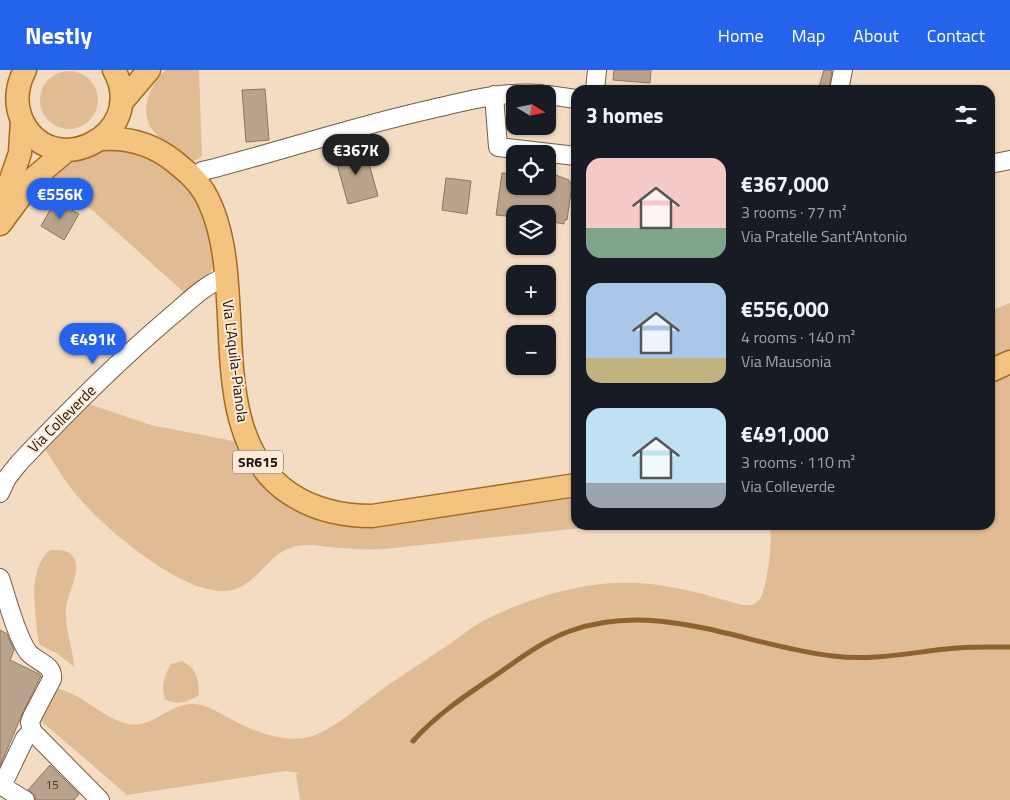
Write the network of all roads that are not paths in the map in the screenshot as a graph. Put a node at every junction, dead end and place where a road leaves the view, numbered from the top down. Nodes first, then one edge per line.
1 (114, 70) edge
2 (149, 70) edge
3 (596, 70) edge
4 (843, 70) edge
5 (24, 71) edge
6 (594, 85) edge
7 (839, 85) edge
8 (0, 89) edge
9 (506, 94) edge
10 (494, 95) junction
11 (556, 95) edge
12 (571, 98) edge
13 (121, 104) junction
14 (0, 109) edge
15 (22, 119) junction
16 (101, 139) junction
17 (67, 150) junction
18 (160, 150) junction
19 (571, 155) edge
20 (1010, 160) edge
21 (995, 163) edge
22 (193, 178) junction
23 (0, 212) edge
24 (0, 224) edge
25 (225, 277) junction
26 (1010, 362) edge
27 (995, 369) edge
28 (571, 486) edge
29 (0, 493) edge
30 (0, 578) edge
31 (32, 731) junction
32 (1, 785) edge
33 (25, 800) edge
34 (100, 800) edge

1 - 13 main road
2 - 13 main road
3 - 6 street
4 - 7 street
5 - 8 main road
5 - 15 main road
9 - 10 street
10 - 19 street
10 - 22 street
11 - 12 street
13 - 16 main road
13 - 18 main road, Via L'Aquila-Pianola / SR615
14 - 15 main road
15 - 17 main road
15 - 23 main road
16 - 17 main road
16 - 18 main road, Via L'Aquila-Pianola / SR615
17 - 24 main road
18 - 22 main road, Via L'Aquila-Pianola / SR615
20 - 21 street
22 - 25 main road, Via L'Aquila-Pianola / SR615
25 - 28 main road, Via L'Aquila-Pianola / SR615
25 - 29 street, Via Colleverde
26 - 27 main road
30 - 31 street
31 - 32 street
31 - 34 street
32 - 33 street

